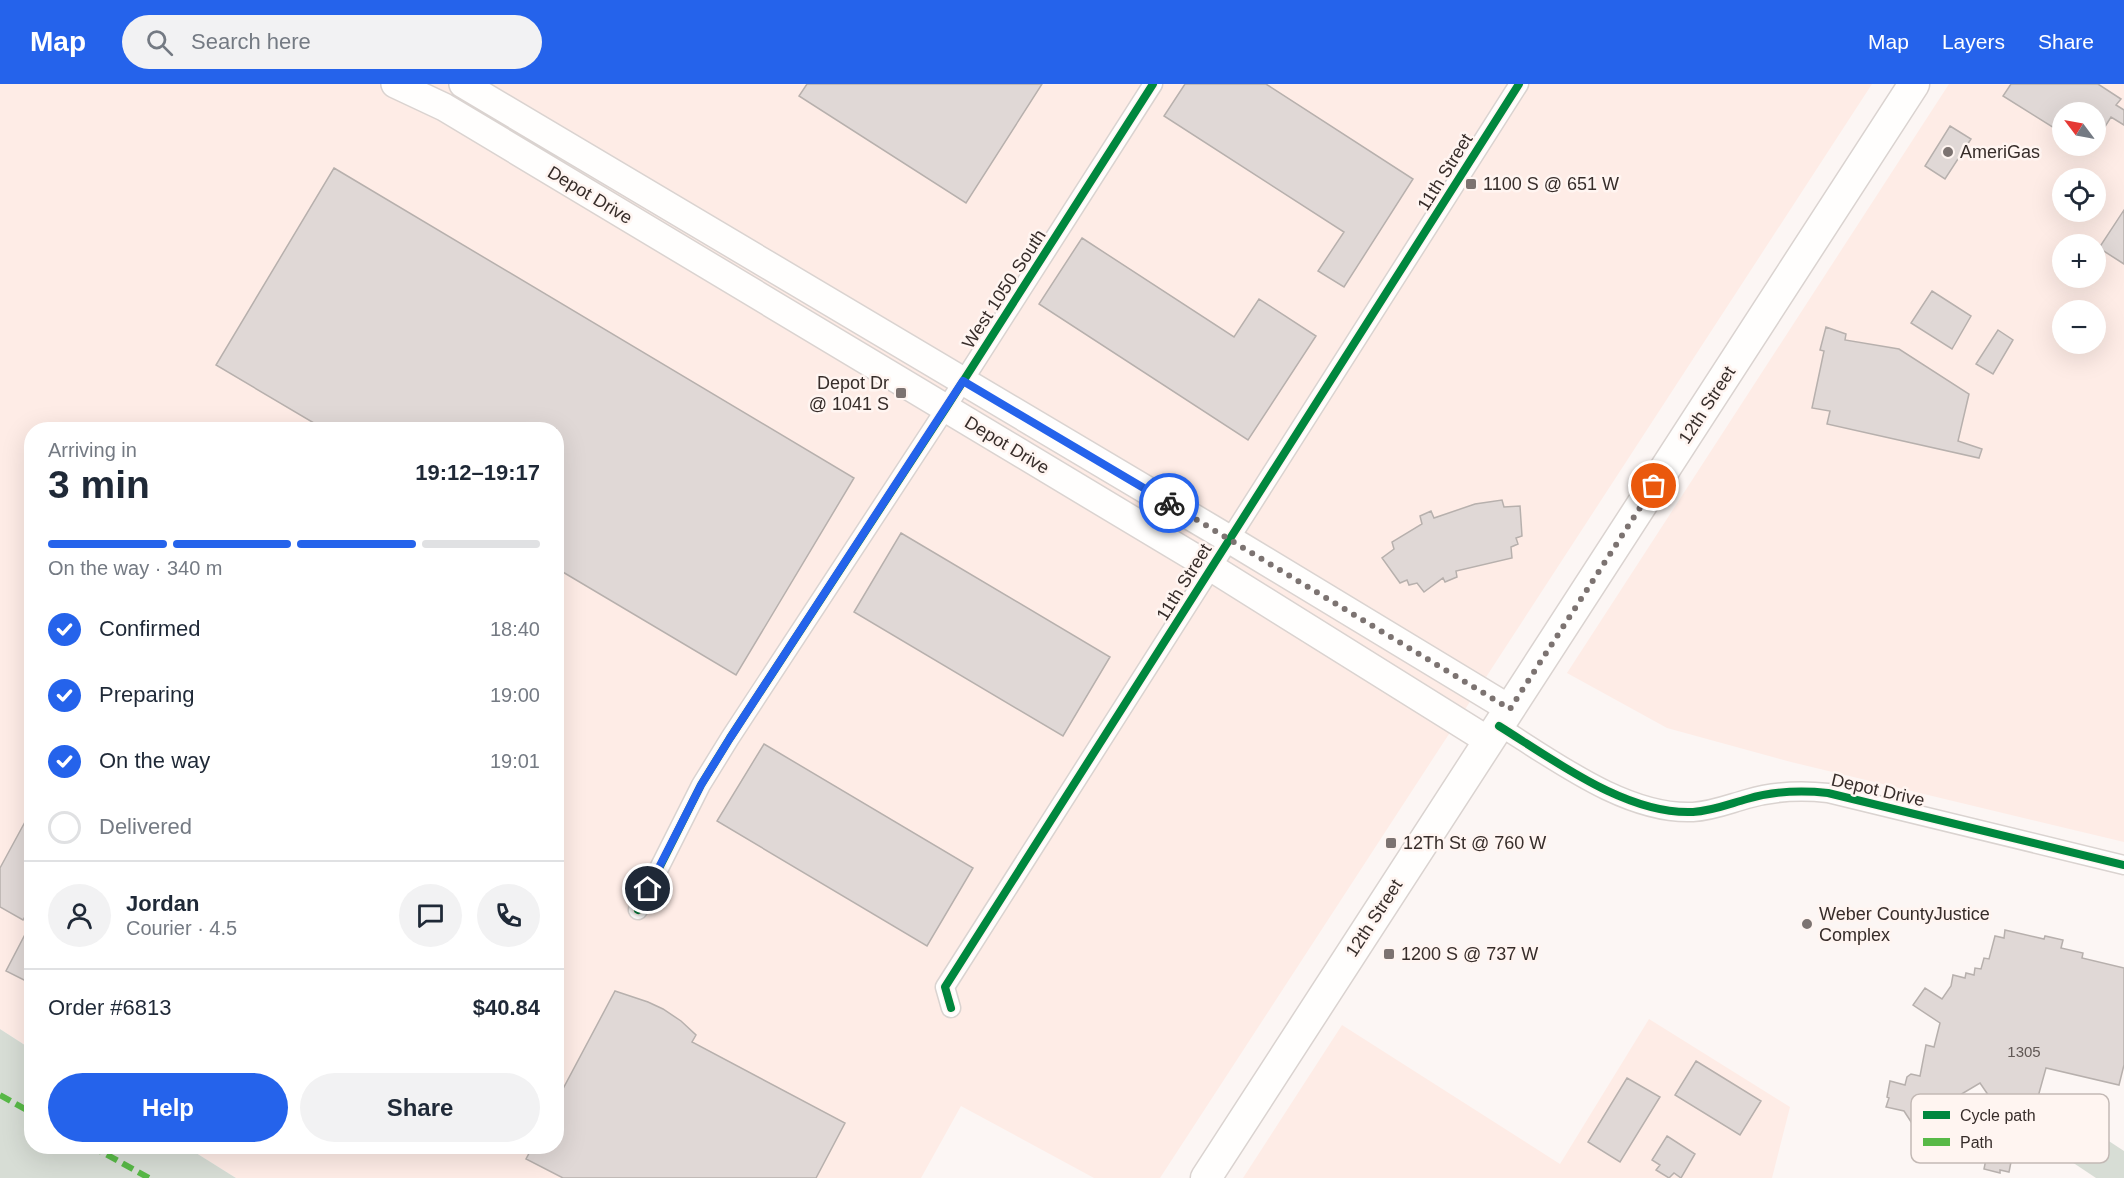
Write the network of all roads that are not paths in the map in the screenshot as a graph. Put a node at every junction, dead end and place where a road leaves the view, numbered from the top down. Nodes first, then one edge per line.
1 (395, 84) edge
2 (463, 84) edge
3 (1153, 84) edge
4 (1519, 84) edge
5 (1914, 84) edge
6 (963, 381) junction
7 (946, 408) junction
8 (1229, 539) junction
9 (1212, 568) junction
10 (1499, 725) junction
11 (2124, 864) edge
12 (638, 910) dead end
13 (951, 1008) dead end
14 (1206, 1178) edge

1 - 7 main road, Depot Drive
2 - 6 main road, Depot Drive
3 - 6 street, West 1050 South
4 - 8 street, 11th Street
5 - 10 main road, 12th Street
6 - 7 street, West 1050 South
6 - 8 main road, Depot Drive
7 - 9 main road, Depot Drive
7 - 12 street, West 1050 South
8 - 9 street, 11th Street
8 - 10 main road, Depot Drive
9 - 10 main road, Depot Drive
9 - 13 street, 11th Street
10 - 11 street, Depot Drive
10 - 14 main road, 12th Street

